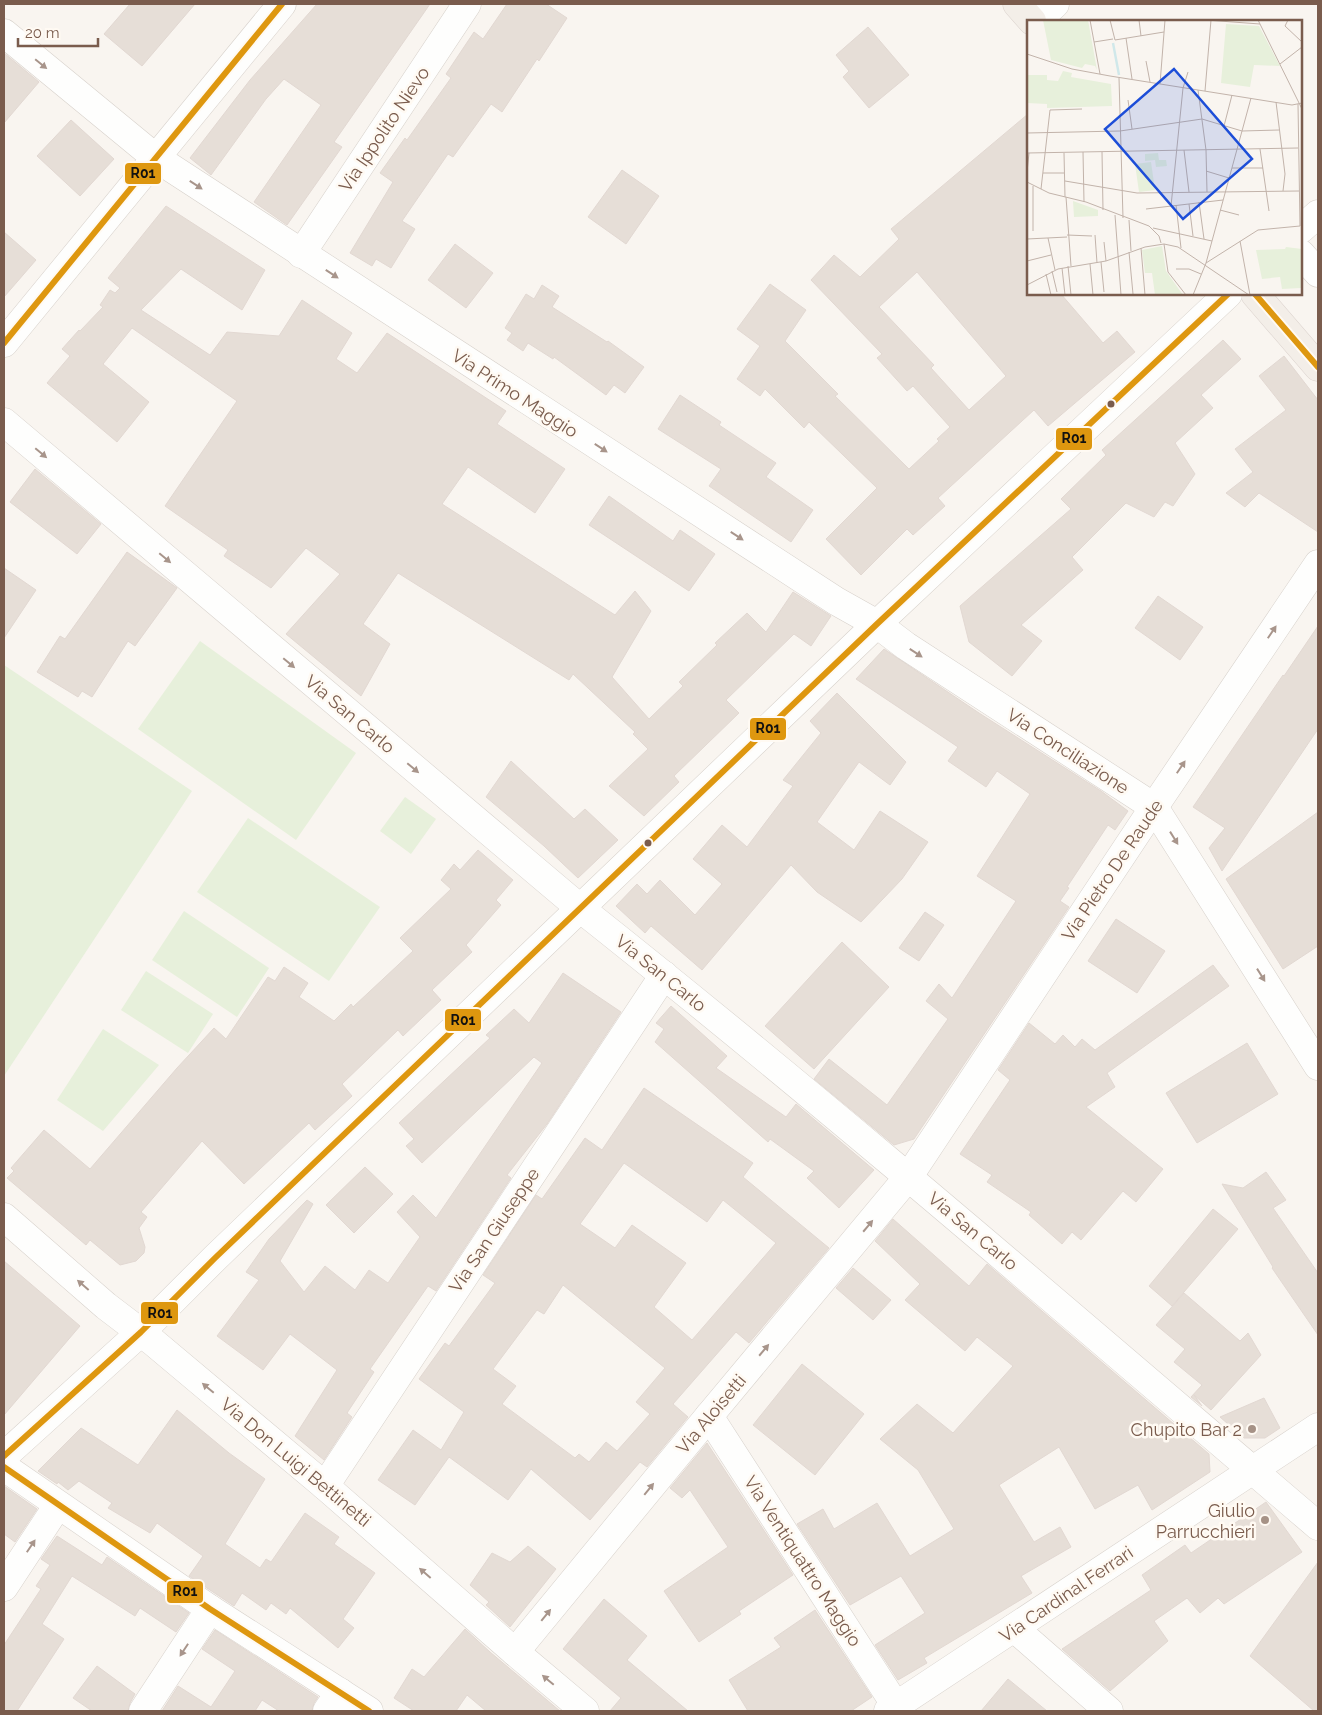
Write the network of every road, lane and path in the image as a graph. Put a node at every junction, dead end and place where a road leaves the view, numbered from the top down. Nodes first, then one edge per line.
1 (282, 4) edge
2 (467, 4) edge
3 (1017, 4) edge
4 (1055, 4) edge
5 (1031, 20) edge
6 (1039, 20) edge
7 (4, 33) edge
8 (156, 158) junction
9 (1318, 214) edge
10 (1302, 228) edge
11 (301, 254) junction
12 (1302, 255) edge
13 (1318, 273) edge
14 (1227, 295) edge
15 (1256, 295) edge
16 (4, 343) edge
17 (1318, 367) edge
18 (4, 422) edge
19 (1318, 564) edge
20 (877, 624) junction
21 (1154, 807) junction
22 (581, 909) junction
23 (664, 975) junction
24 (1318, 1066) edge
25 (909, 1176) junction
26 (4, 1217) edge
27 (141, 1332) junction
28 (709, 1416) junction
29 (1318, 1427) edge
30 (4, 1456) edge
31 (4, 1467) edge
32 (1253, 1470) junction
33 (325, 1486) junction
34 (58, 1505) junction
35 (1318, 1526) edge
36 (4, 1586) edge
37 (210, 1609) junction
38 (1014, 1628) junction
39 (515, 1652) junction
40 (333, 1702) edge
41 (892, 1709) edge
42 (143, 1711) edge
43 (369, 1711) edge
44 (585, 1711) edge
45 (1109, 1711) edge

1 - 8 street
2 - 11 street, Via Ippolito Nievo
3 - 5 main road
4 - 6 street
7 -> 8 street, Via Primo Maggio
8 -> 11 street, Via Primo Maggio
8 - 16 street
9 - 10 street
11 -> 20 street, Via Primo Maggio
12 - 13 street
14 - 20 street
15 - 17 main road
18 -> 22 street, Via San Carlo
21 -> 19 street, Via Pietro De Raude
20 -> 21 street, Via Conciliazione
20 - 22 street
21 -> 24 street, Via Conciliazione
21 - 25 street, Via Pietro De Raude
22 - 23 street, Via San Carlo
22 - 27 street
23 - 25 street, Via San Carlo
23 - 33 street, Via San Giuseppe
28 -> 25 street, Via Aloisetti
25 - 32 street, Via San Carlo
27 -> 26 street, Via Don Luigi Bettinetti
27 - 30 street
33 -> 27 street, Via Don Luigi Bettinetti
39 -> 28 street, Via Aloisetti
28 - 41 street, Via Ventiquattro Maggio
29 - 32 street, Via Cardinal Ferrari
31 - 34 street
32 - 35 street, Via San Carlo
32 - 38 street, Via Cardinal Ferrari
39 -> 33 street, Via Don Luigi Bettinetti
36 -> 34 street
34 - 37 street
37 - 40 street
37 -> 42 street
38 - 41 street, Via Cardinal Ferrari
38 - 45 street
44 -> 39 street, Via Don Luigi Bettinetti
40 - 43 street

